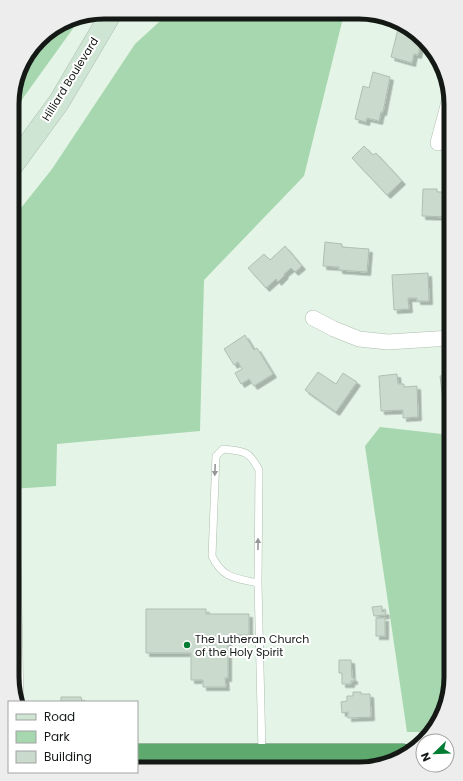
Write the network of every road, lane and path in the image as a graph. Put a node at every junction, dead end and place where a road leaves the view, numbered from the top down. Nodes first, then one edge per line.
1 (108, 19) edge
2 (444, 120) edge
3 (438, 143) dead end
4 (19, 157) edge
5 (313, 318) dead end
6 (444, 338) edge
7 (258, 583) junction
8 (19, 653) edge
9 (20, 684) edge
10 (138, 755) edge
11 (262, 755) junction
12 (394, 755) edge
13 (196, 762) edge

1 - 4 street, Hilliard Boulevard
2 - 3 street
5 - 6 street
7 -> 7 lane
7 - 11 lane
8 - 9 lane
10 - 13 highway
11 - 12 highway
11 - 13 highway

